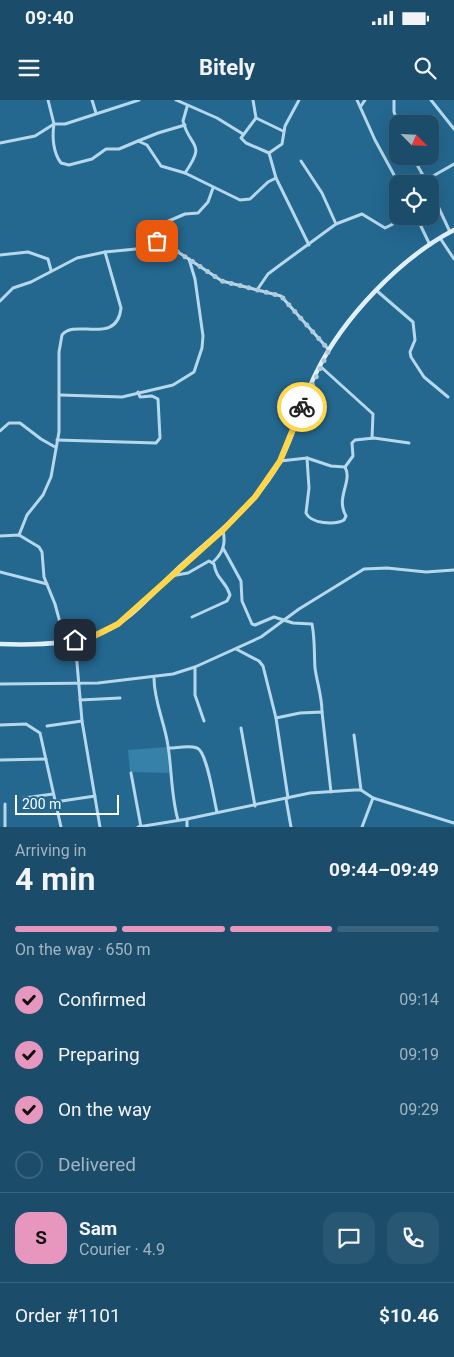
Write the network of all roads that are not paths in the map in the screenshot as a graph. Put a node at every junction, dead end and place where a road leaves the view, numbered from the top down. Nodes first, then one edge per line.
1 (48, 100) edge
2 (92, 100) edge
3 (139, 100) edge
4 (176, 100) edge
5 (253, 100) edge
6 (299, 100) edge
7 (357, 100) edge
8 (365, 100) edge
9 (394, 100) edge
10 (431, 100) edge
11 (361, 106) junction
12 (187, 107) junction
13 (96, 114) junction
14 (395, 115) edge
15 (256, 118) junction
16 (54, 124) junction
17 (185, 126) junction
18 (454, 129) edge
19 (283, 131) junction
20 (243, 134) junction
21 (138, 141) junction
22 (0, 143) edge
23 (268, 154) junction
24 (301, 161) dead end
25 (454, 164) edge
26 (417, 165) edge
27 (185, 173) junction
28 (422, 174) edge
29 (394, 175) edge
30 (438, 175) edge
31 (276, 178) junction
32 (213, 188) junction
33 (439, 206) edge
34 (336, 224) junction
35 (389, 225) edge
36 (421, 225) edge
37 (452, 231) edge
38 (440, 238) junction
39 (308, 245) junction
40 (430, 245) junction
41 (157, 247) junction
42 (105, 252) junction
43 (0, 255) edge
44 (189, 259) junction
45 (454, 259) edge
46 (52, 270) junction
47 (258, 290) junction
48 (377, 291) junction
49 (0, 300) edge
50 (329, 350) junction
51 (320, 366) junction
52 (138, 392) junction
53 (60, 395) junction
54 (448, 397) dead end
55 (0, 431) edge
56 (372, 438) junction
57 (57, 440) junction
58 (409, 443) dead end
59 (56, 447) junction
60 (307, 458) junction
61 (280, 461) junction
62 (345, 467) junction
63 (223, 530) junction
64 (0, 536) edge
65 (19, 536) junction
66 (223, 548) junction
67 (213, 562) junction
68 (454, 570) edge
69 (0, 572) edge
70 (170, 576) junction
71 (47, 584) junction
72 (192, 618) dead end
73 (286, 619) junction
74 (75, 640) junction
75 (65, 642) junction
76 (0, 644) edge
77 (235, 649) junction
78 (195, 667) junction
79 (154, 678) junction
80 (78, 683) junction
81 (0, 684) edge
82 (120, 698) dead end
83 (80, 700) junction
84 (322, 712) junction
85 (276, 718) junction
86 (82, 721) junction
87 (204, 721) dead end
88 (0, 725) edge
89 (47, 726) dead end
90 (242, 728) dead end
91 (354, 735) dead end
92 (169, 748) junction
93 (46, 759) junction
94 (0, 760) edge
95 (131, 773) dead end
96 (361, 790) junction
97 (331, 792) junction
98 (53, 794) junction
99 (95, 796) junction
100 (24, 798) dead end
101 (287, 798) junction
102 (373, 798) junction
103 (55, 802) junction
104 (5, 804) dead end
105 (255, 806) junction
106 (217, 812) junction
107 (187, 819) junction
108 (178, 820) junction
109 (454, 823) edge
110 (5, 827) edge
111 (61, 827) edge
112 (100, 827) edge
113 (142, 827) edge
114 (188, 827) edge
115 (291, 827) edge
116 (362, 827) edge

1 - 16 street
2 - 13 street
3 - 13 street
4 - 12 street
5 - 15 street
6 - 19 street
7 - 11 street
8 - 11 street
9 - 14 street
10 - 18 street
11 - 29 street
12 - 17 street
12 - 20 street
13 - 16 street
15 - 19 street
15 - 20 street
16 - 21 street
16 - 22 street
17 - 21 street
17 - 27 street
19 - 23 street
20 - 23 street
21 - 27 street
23 - 31 street
24 - 34 street
25 - 30 street
26 - 28 street
27 - 32 street
31 - 32 street
31 - 39 street
32 - 41 street
33 - 37 street
34 - 35 street
34 - 39 street
36 - 40 street
37 - 38 main road
38 - 40 main road
38 - 45 street
39 - 47 street
40 - 48 main road
41 - 42 street
41 - 44 street
42 - 46 street
42 - 53 street
43 - 46 street
44 - 47 street
44 - 52 street
46 - 49 street
47 - 50 street
48 - 50 main road
48 - 54 street
50 - 51 main road
51 - 56 street
51 - 61 main road
52 - 53 street
52 - 57 street
53 - 57 street
55 - 59 street
56 - 58 street
56 - 62 street
57 - 59 street
59 - 65 street
60 - 61 street
60 - 62 street
60 - 62 street
61 - 63 main road
63 - 66 street
63 - 70 main road
64 - 65 street
65 - 71 street
66 - 67 street
66 - 73 street
67 - 70 street
67 - 72 street
68 - 73 street
69 - 71 street
70 - 74 main road
71 - 75 street
73 - 77 street
73 - 84 street
74 - 75 main road
74 - 80 street
75 - 76 main road
77 - 78 street
77 - 85 street
78 - 79 street
78 - 87 street
79 - 80 street
79 - 92 street
80 - 81 street
80 - 83 street
82 - 83 street
83 - 86 street
84 - 85 street
84 - 97 street
85 - 101 street
86 - 89 street
86 - 99 street
88 - 93 street
90 - 105 street
91 - 96 street
92 - 106 street
92 - 108 street
93 - 94 street
93 - 98 street
95 - 113 street
96 - 97 street
96 - 102 street
97 - 101 street
98 - 100 street
98 - 103 street
99 - 103 street
99 - 112 street
101 - 105 street
101 - 115 street
102 - 109 street
102 - 116 street
103 - 111 street
104 - 110 street
105 - 106 street
106 - 107 street
107 - 108 street
107 - 114 street
108 - 113 street

